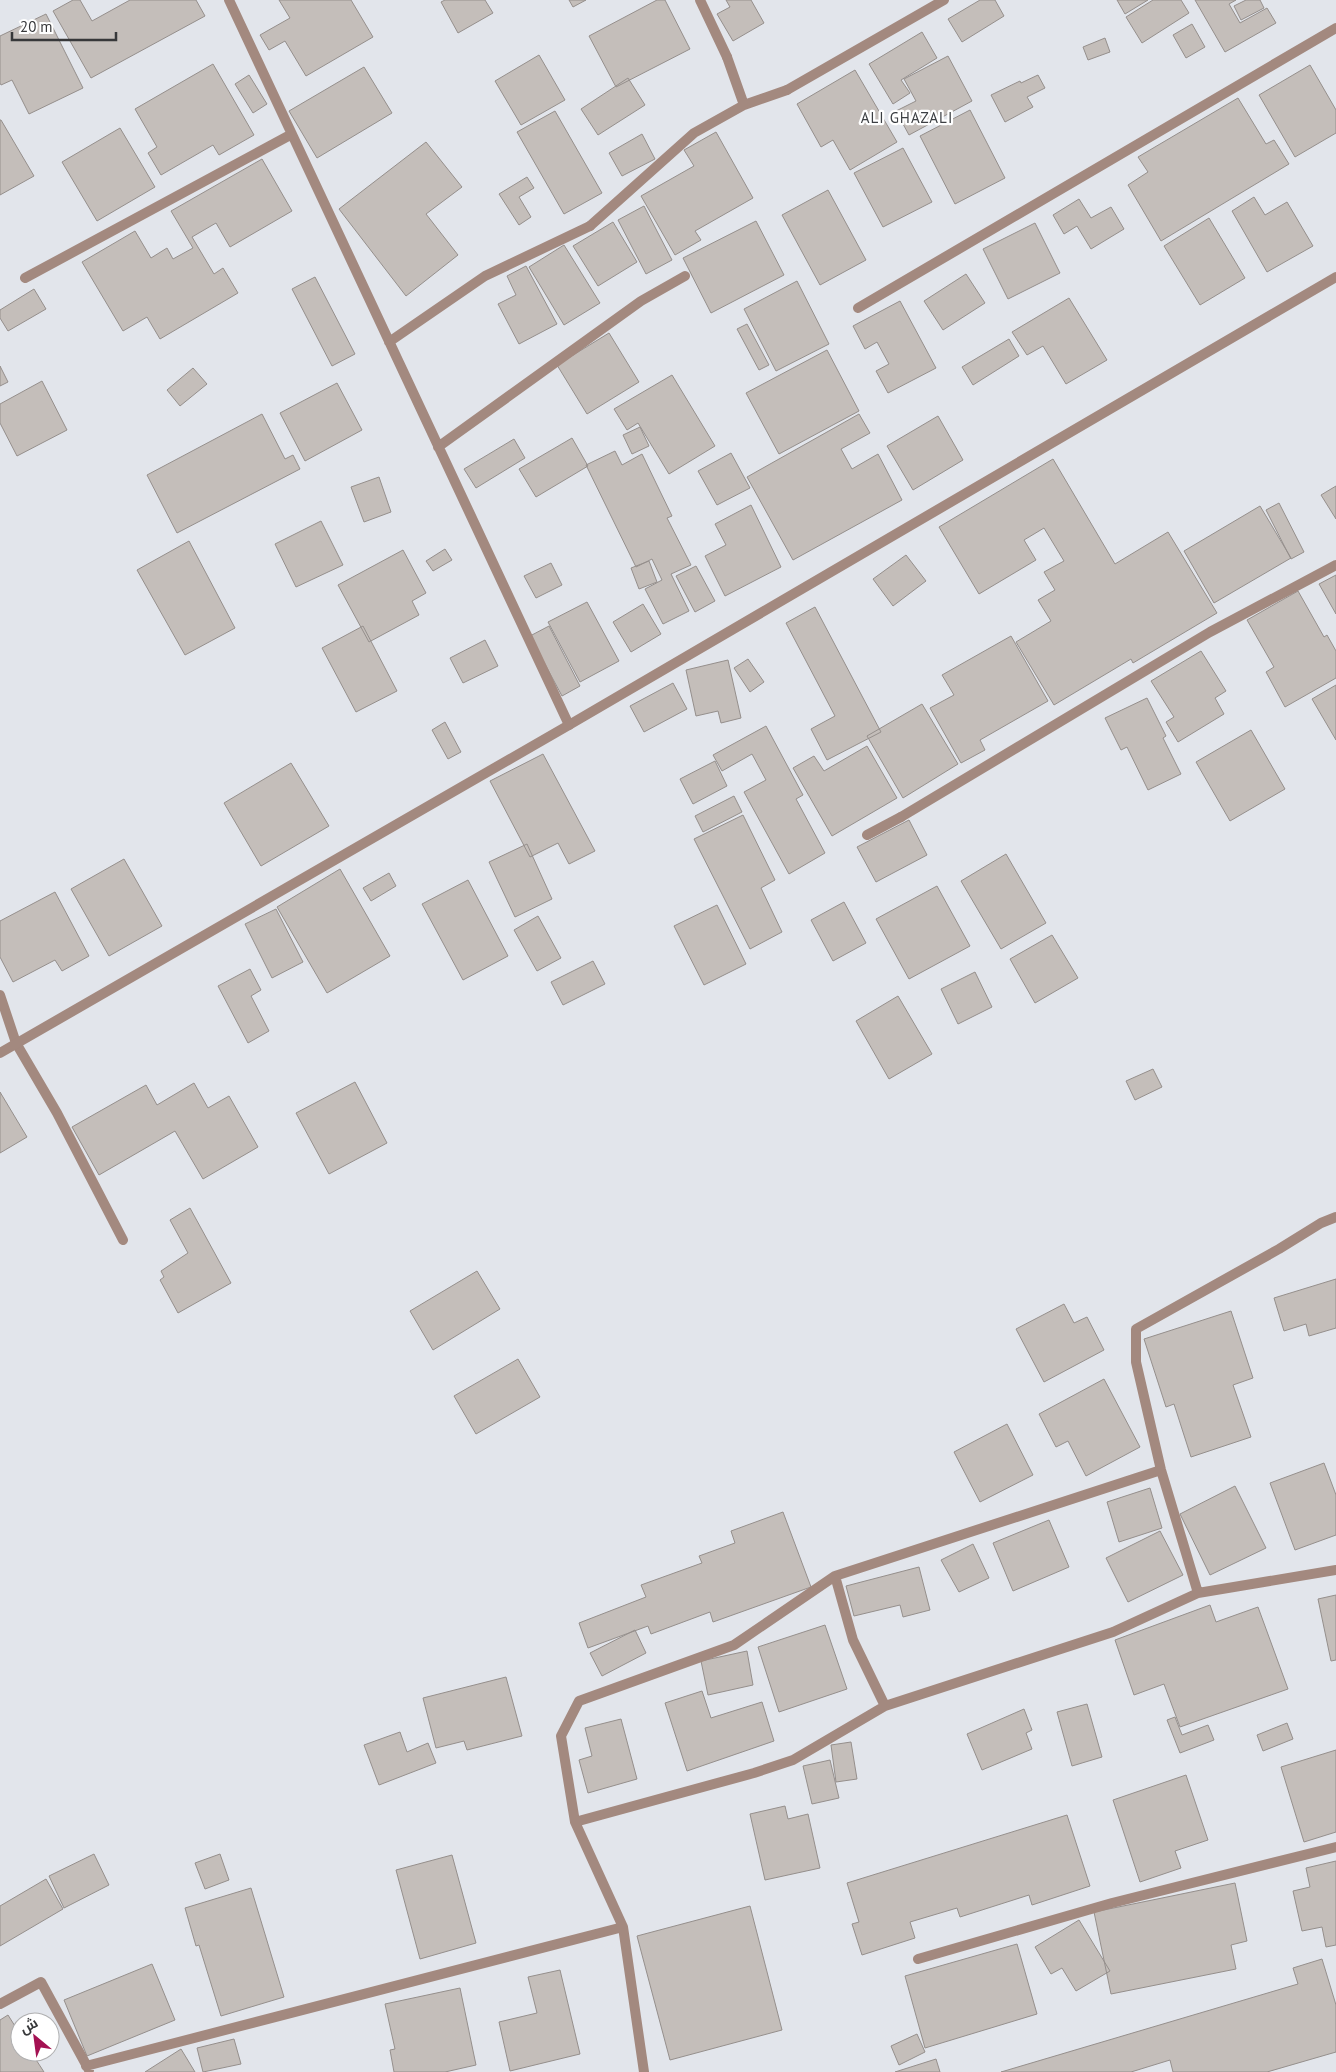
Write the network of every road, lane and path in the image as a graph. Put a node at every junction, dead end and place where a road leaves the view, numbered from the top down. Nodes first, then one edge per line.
1 (229, 0) edge
2 (700, 0) edge
3 (944, 0) edge
4 (1336, 28) edge
5 (744, 105) junction
6 (292, 134) junction
7 (685, 276) dead end
8 (1336, 277) edge
9 (25, 278) dead end
10 (858, 308) dead end
11 (389, 342) junction
12 (438, 447) junction
13 (1336, 565) edge
14 (569, 725) junction
15 (867, 835) dead end
16 (0, 995) edge
17 (16, 1043) junction
18 (0, 1052) edge
19 (1336, 1217) edge
20 (122, 1240) dead end
21 (1161, 1470) junction
22 (1336, 1570) edge
23 (835, 1576) junction
24 (1198, 1593) junction
25 (884, 1706) junction
26 (575, 1822) junction
27 (1336, 1847) edge
28 (623, 1927) junction
29 (918, 1960) dead end
30 (0, 2004) edge
31 (88, 2069) edge
32 (644, 2072) edge

1 - 6 street
2 - 5 street
3 - 5 street
4 - 10 street
5 - 11 street
6 - 9 street
6 - 11 street
7 - 12 street
8 - 14 street
11 - 12 street
12 - 14 street
13 - 15 street
14 - 17 street
16 - 17 street
17 - 18 street
17 - 20 street
19 - 21 street
21 - 23 street
21 - 24 street
22 - 24 street
23 - 25 street
23 - 26 street
24 - 25 street
25 - 26 street
26 - 28 street
27 - 29 street
28 - 31 street
28 - 32 street
30 - 31 street

